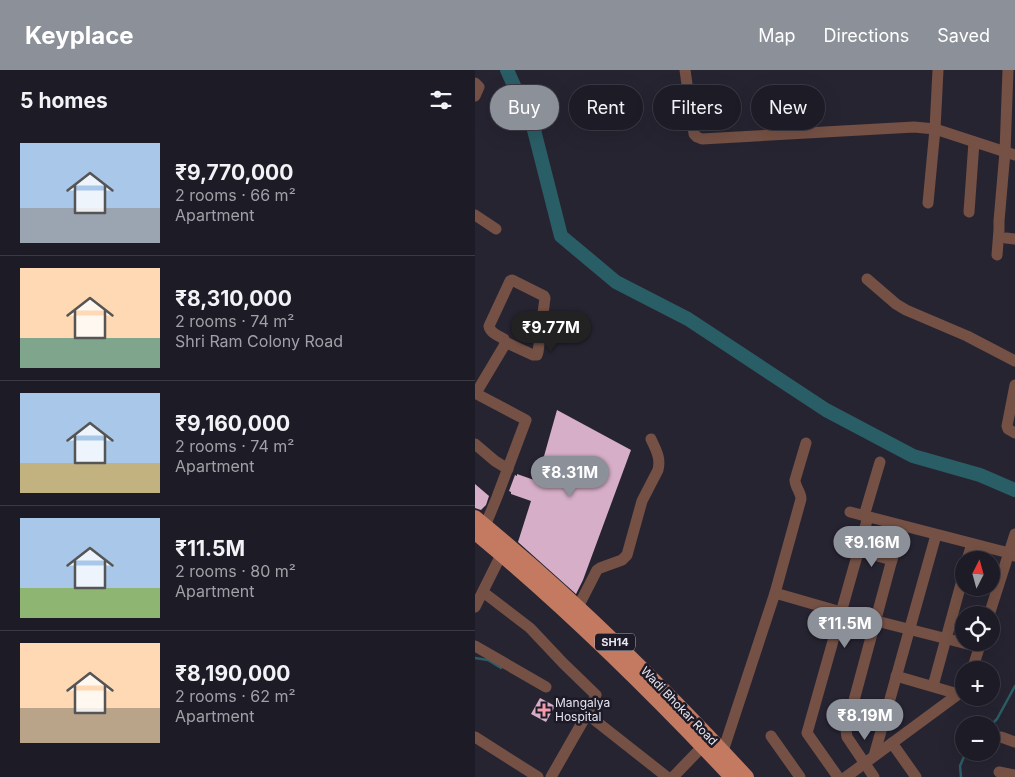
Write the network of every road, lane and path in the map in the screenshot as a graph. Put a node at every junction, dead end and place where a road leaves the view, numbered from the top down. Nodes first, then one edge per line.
1 (685, 70) edge
2 (937, 70) edge
3 (1007, 70) edge
4 (475, 83) edge
5 (475, 96) edge
6 (935, 129) junction
7 (974, 142) junction
8 (1010, 154) edge
9 (928, 203) dead end
10 (969, 212) dead end
11 (475, 216) edge
12 (496, 229) dead end
13 (997, 255) dead end
14 (867, 279) dead end
15 (505, 342) junction
16 (1015, 361) edge
17 (1015, 385) edge
18 (475, 393) edge
19 (1015, 433) edge
20 (651, 439) dead end
21 (806, 443) dead end
22 (475, 444) edge
23 (880, 462) dead end
24 (508, 469) junction
25 (849, 512) dead end
26 (866, 517) junction
27 (901, 526) junction
28 (479, 528) edge
29 (1015, 534) edge
30 (936, 535) junction
31 (972, 544) junction
32 (859, 550) junction
33 (970, 551) edge
34 (501, 555) junction
35 (1012, 555) edge
36 (892, 560) junction
37 (483, 592) junction
38 (775, 593) junction
39 (957, 596) edge
40 (992, 606) edge
41 (475, 607) edge
42 (578, 607) junction
43 (841, 612) junction
44 (876, 620) junction
45 (909, 628) junction
46 (945, 639) junction
47 (955, 641) edge
48 (475, 646) edge
49 (896, 676) junction
50 (933, 686) junction
51 (546, 688) dead end
52 (653, 688) junction
53 (955, 691) edge
54 (955, 696) edge
55 (587, 714) junction
56 (771, 736) dead end
57 (1001, 737) dead end
58 (475, 738) edge
59 (1015, 742) edge
60 (892, 743) junction
61 (702, 747) junction
62 (719, 755) junction
63 (873, 756) junction
64 (864, 764) junction
65 (999, 772) dead end
66 (653, 773) edge
67 (1015, 775) edge
68 (538, 777) edge
69 (551, 777) edge
70 (667, 777) edge
71 (673, 777) edge
72 (731, 777) edge
73 (747, 777) edge
74 (800, 777) edge
75 (838, 777) edge
76 (846, 777) edge
77 (874, 777) edge
78 (916, 777) edge

1 - 6 street
2 - 6 street
3 - 8 street
4 - 5 street
6 - 7 street
6 - 9 street
7 - 8 street
7 - 10 street
8 - 13 street
11 - 12 street
14 - 16 street
15 - 15 street
15 - 18 street
17 - 19 street
18 - 24 street
20 - 42 street
21 - 38 street
22 - 24 street
23 - 26 street
24 - 28 street
25 - 26 street
26 - 27 street
26 - 32 street
27 - 30 street
27 - 36 street
28 - 34 main road, Wadi Bhokar Road / SH14
28 - 42 main road, Wadi Bhokar Road / SH14
29 - 35 street
30 - 31 street
30 - 45 street
31 - 33 street
31 - 35 street
32 - 36 street
32 - 43 street
34 - 37 street
34 - 52 main road, Wadi Bhokar Road / SH14
35 - 40 street
36 - 44 street
37 - 41 street
37 - 55 street
38 - 43 street
38 - 62 street
39 - 46 street
42 - 52 main road, Wadi Bhokar Road / SH14
43 - 44 street
43 - 75 street
44 - 45 street
44 - 64 street
45 - 46 street
45 - 49 street
46 - 47 street
46 - 50 street
48 - 51 street
49 - 50 street
49 - 63 street
50 - 53 street
52 - 61 main road, Wadi Bhokar Road / SH14
52 - 62 main road, Wadi Bhokar Road / SH14
54 - 60 street
55 - 66 street
55 - 69 street
56 - 74 street
57 - 59 street
58 - 68 street
60 - 63 street
60 - 78 street
61 - 62 main road, Wadi Bhokar Road / SH14
61 - 71 street
62 - 72 main road, Wadi Bhokar Road / SH14
62 - 73 main road, Wadi Bhokar Road / SH14
63 - 64 street
64 - 76 street
64 - 77 street
65 - 67 street
66 - 70 street

